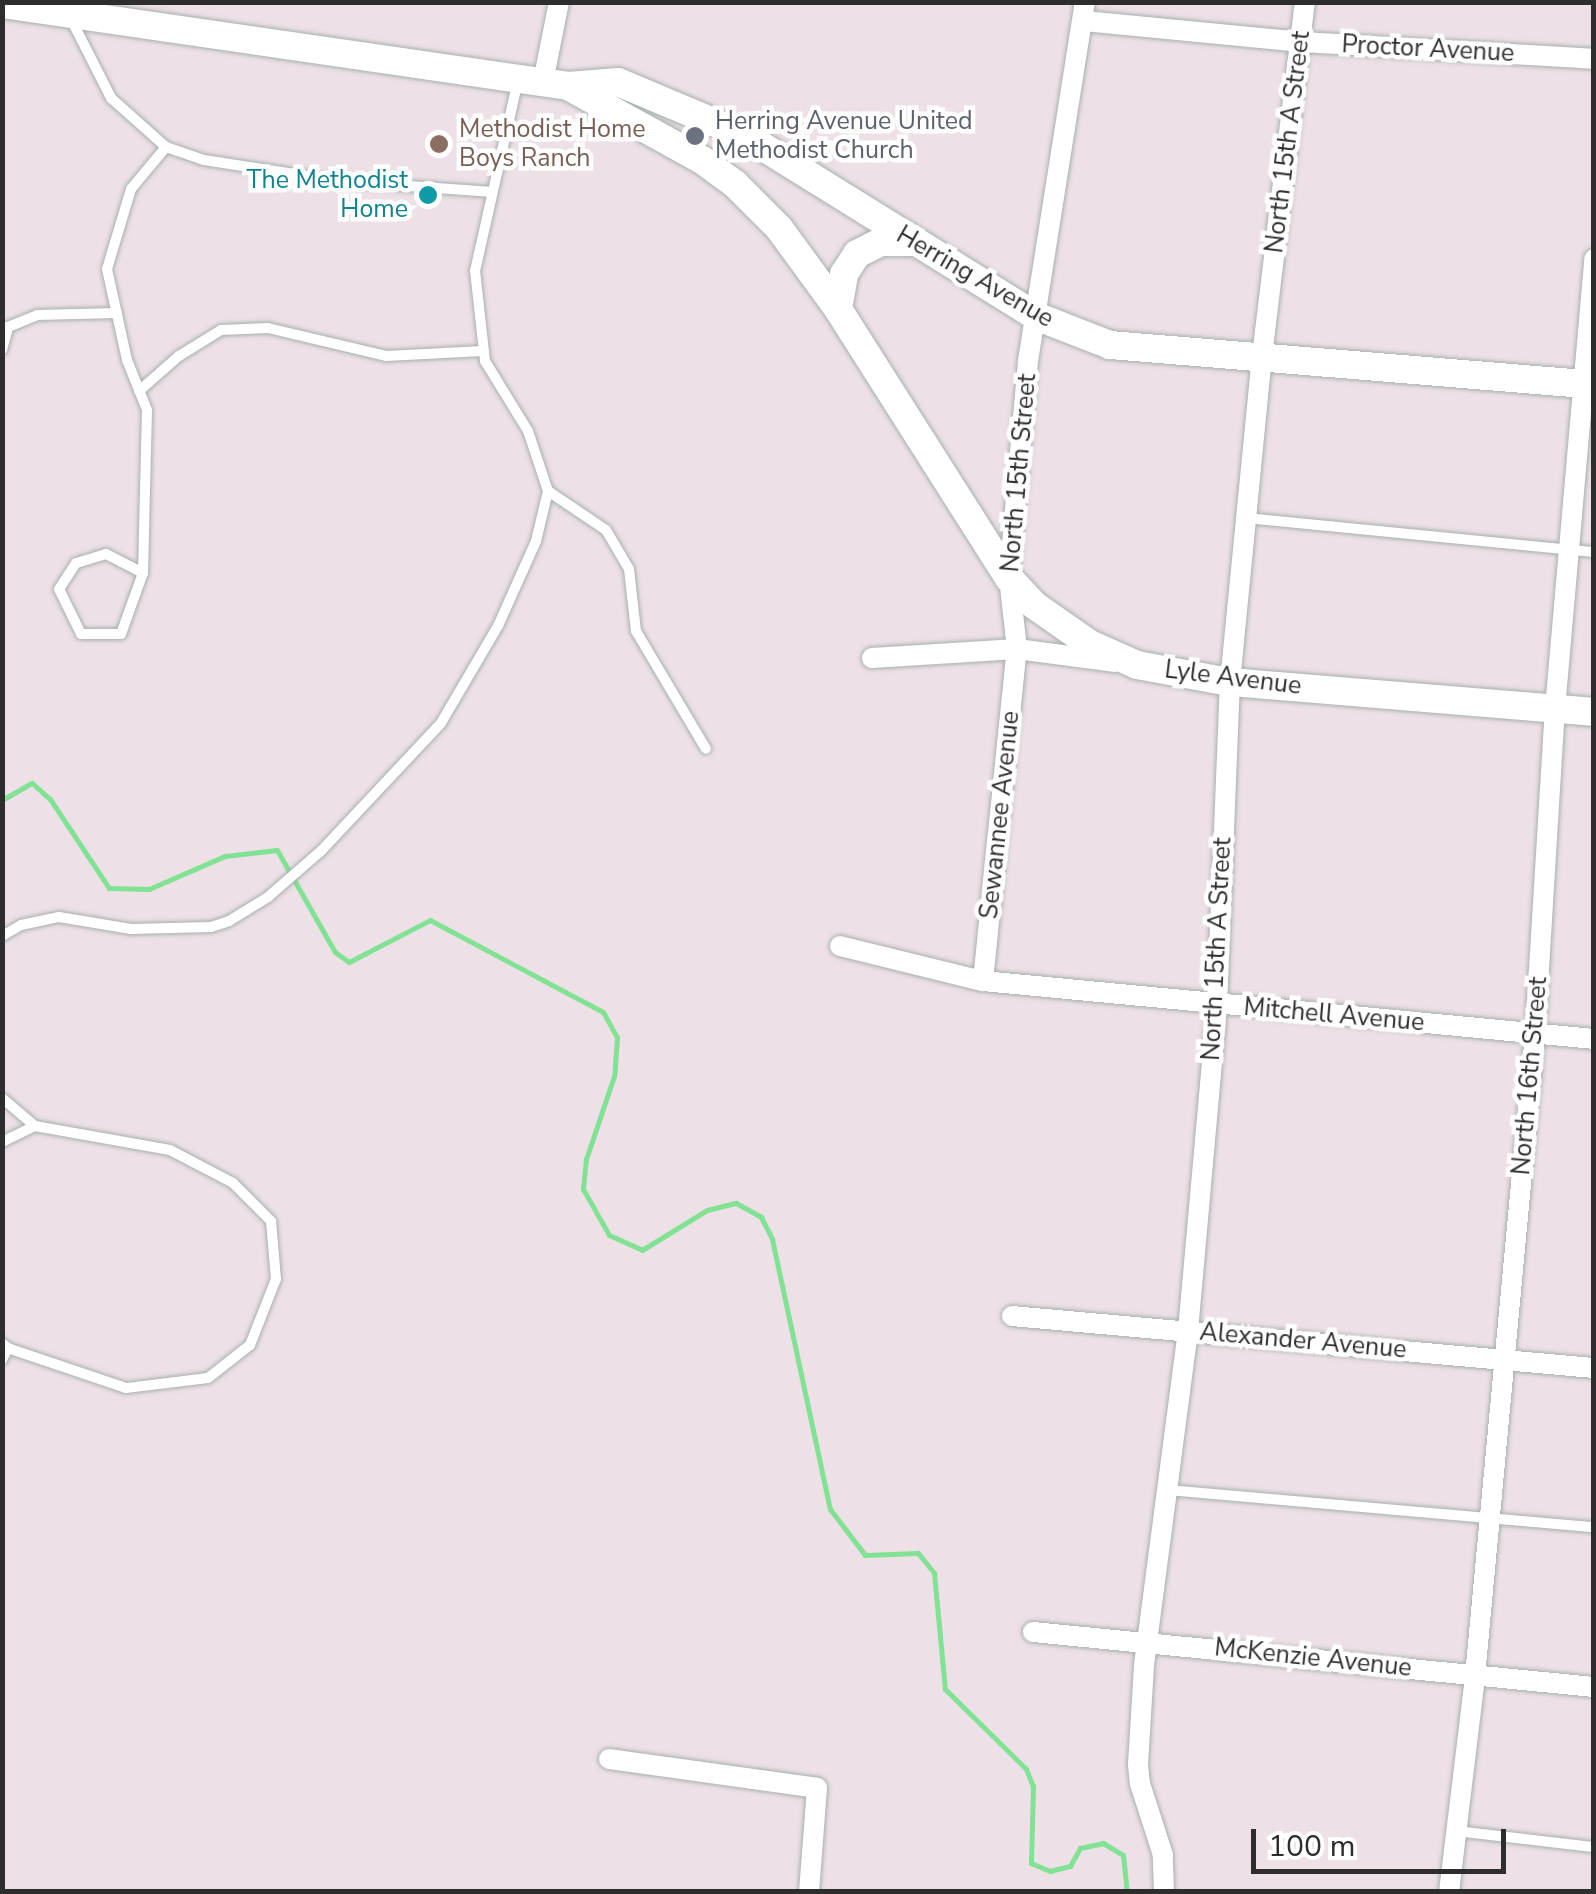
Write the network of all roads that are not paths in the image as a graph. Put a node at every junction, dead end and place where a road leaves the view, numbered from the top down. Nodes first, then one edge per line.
1 (559, 2) edge
2 (1304, 2) edge
3 (2, 4) edge
4 (1085, 12) edge
5 (69, 14) junction
6 (1302, 42) junction
7 (1594, 59) edge
8 (543, 82) junction
9 (166, 147) junction
10 (493, 192) junction
11 (915, 242) junction
12 (1594, 259) edge
13 (838, 310) junction
14 (117, 312) junction
15 (1038, 317) junction
16 (2, 350) edge
17 (484, 350) junction
18 (1262, 356) junction
19 (1588, 384) edge
20 (139, 391) junction
21 (548, 491) junction
22 (1246, 518) junction
23 (1568, 550) junction
24 (1594, 552) edge
25 (143, 574) junction
26 (1009, 578) junction
27 (1017, 649) junction
28 (872, 658) dead end
29 (1136, 665) junction
30 (1230, 682) junction
31 (1555, 709) junction
32 (1594, 712) edge
33 (706, 749) dead end
34 (2, 936) edge
35 (840, 946) dead end
36 (983, 981) junction
37 (1217, 1004) junction
38 (1535, 1034) junction
39 (1594, 1039) edge
40 (2, 1098) edge
41 (35, 1126) junction
42 (2, 1142) edge
43 (1012, 1316) dead end
44 (1188, 1331) junction
45 (5, 1345) edge
46 (1504, 1359) junction
47 (2, 1360) edge
48 (1594, 1368) edge
49 (1167, 1490) junction
50 (1490, 1517) junction
51 (1594, 1526) edge
52 (1032, 1632) dead end
53 (1147, 1641) junction
54 (1475, 1676) junction
55 (1594, 1688) edge
56 (609, 1759) dead end
57 (1456, 1831) junction
58 (1594, 1848) edge
59 (809, 1892) edge
60 (1164, 1892) edge
61 (1449, 1892) edge

1 - 8 street
2 - 6 street, North 15th A Street
3 - 5 main road, Herring Avenue
4 - 6 street, Proctor Avenue
4 - 15 street, North 15th Street
5 - 8 main road, Herring Avenue
5 - 9 lane
6 - 7 street, Proctor Avenue
6 - 18 street, North 15th A Street
8 - 10 lane
8 - 11 main road, Herring Avenue
8 - 13 main road, Herring Avenue
9 - 10 lane
9 - 14 lane
10 - 17 lane
11 - 13 main road
11 - 15 main road, Herring Avenue
12 - 19 street, North 16th Street
13 - 26 main road, Herring Avenue
14 - 16 lane
14 - 20 lane
15 - 18 main road, Herring Avenue
15 - 26 street, North 15th Street
17 - 20 lane
17 - 21 lane
18 - 19 main road, Herring Avenue
18 - 22 street, North 15th A Street
19 - 23 street, North 16th Street
20 - 25 lane
21 - 33 lane
21 - 34 lane
22 - 23 lane
22 - 30 street, North 15th A Street
23 - 24 lane
23 - 31 street, North 16th Street
25 - 25 lane
26 - 27 street, North 15th Street
26 - 29 main road, Herring Avenue
27 - 28 street, Lyle Avenue
27 - 29 street, Lyle Avenue
27 - 36 street, Sewannee Avenue
29 - 30 main road, Lyle Avenue
30 - 31 main road, Lyle Avenue
30 - 37 street, North 15th A Street
31 - 32 main road, Lyle Avenue
31 - 38 street, North 16th Street
35 - 36 street, Mitchell Avenue
36 - 37 street, Mitchell Avenue
37 - 38 street, Mitchell Avenue
37 - 44 street, North 15th A Street
38 - 39 street, Mitchell Avenue
38 - 46 street, North 16th Street
40 - 41 lane
41 - 42 lane
41 - 45 lane
43 - 44 street, Alexander Avenue
44 - 46 street, Alexander Avenue
44 - 49 street, North 15th A Street
45 - 47 lane
46 - 48 street, Alexander Avenue
46 - 50 street, North 16th Street
49 - 50 lane
49 - 53 street, North 15th A Street
50 - 51 lane
50 - 54 street, North 16th Street
52 - 53 street, McKenzie Avenue
53 - 54 street, McKenzie Avenue
53 - 60 street, North 15th A Street
54 - 55 street, McKenzie Avenue
54 - 57 street, North 16th Street
56 - 59 street
57 - 58 lane
57 - 61 street, North 16th Street

